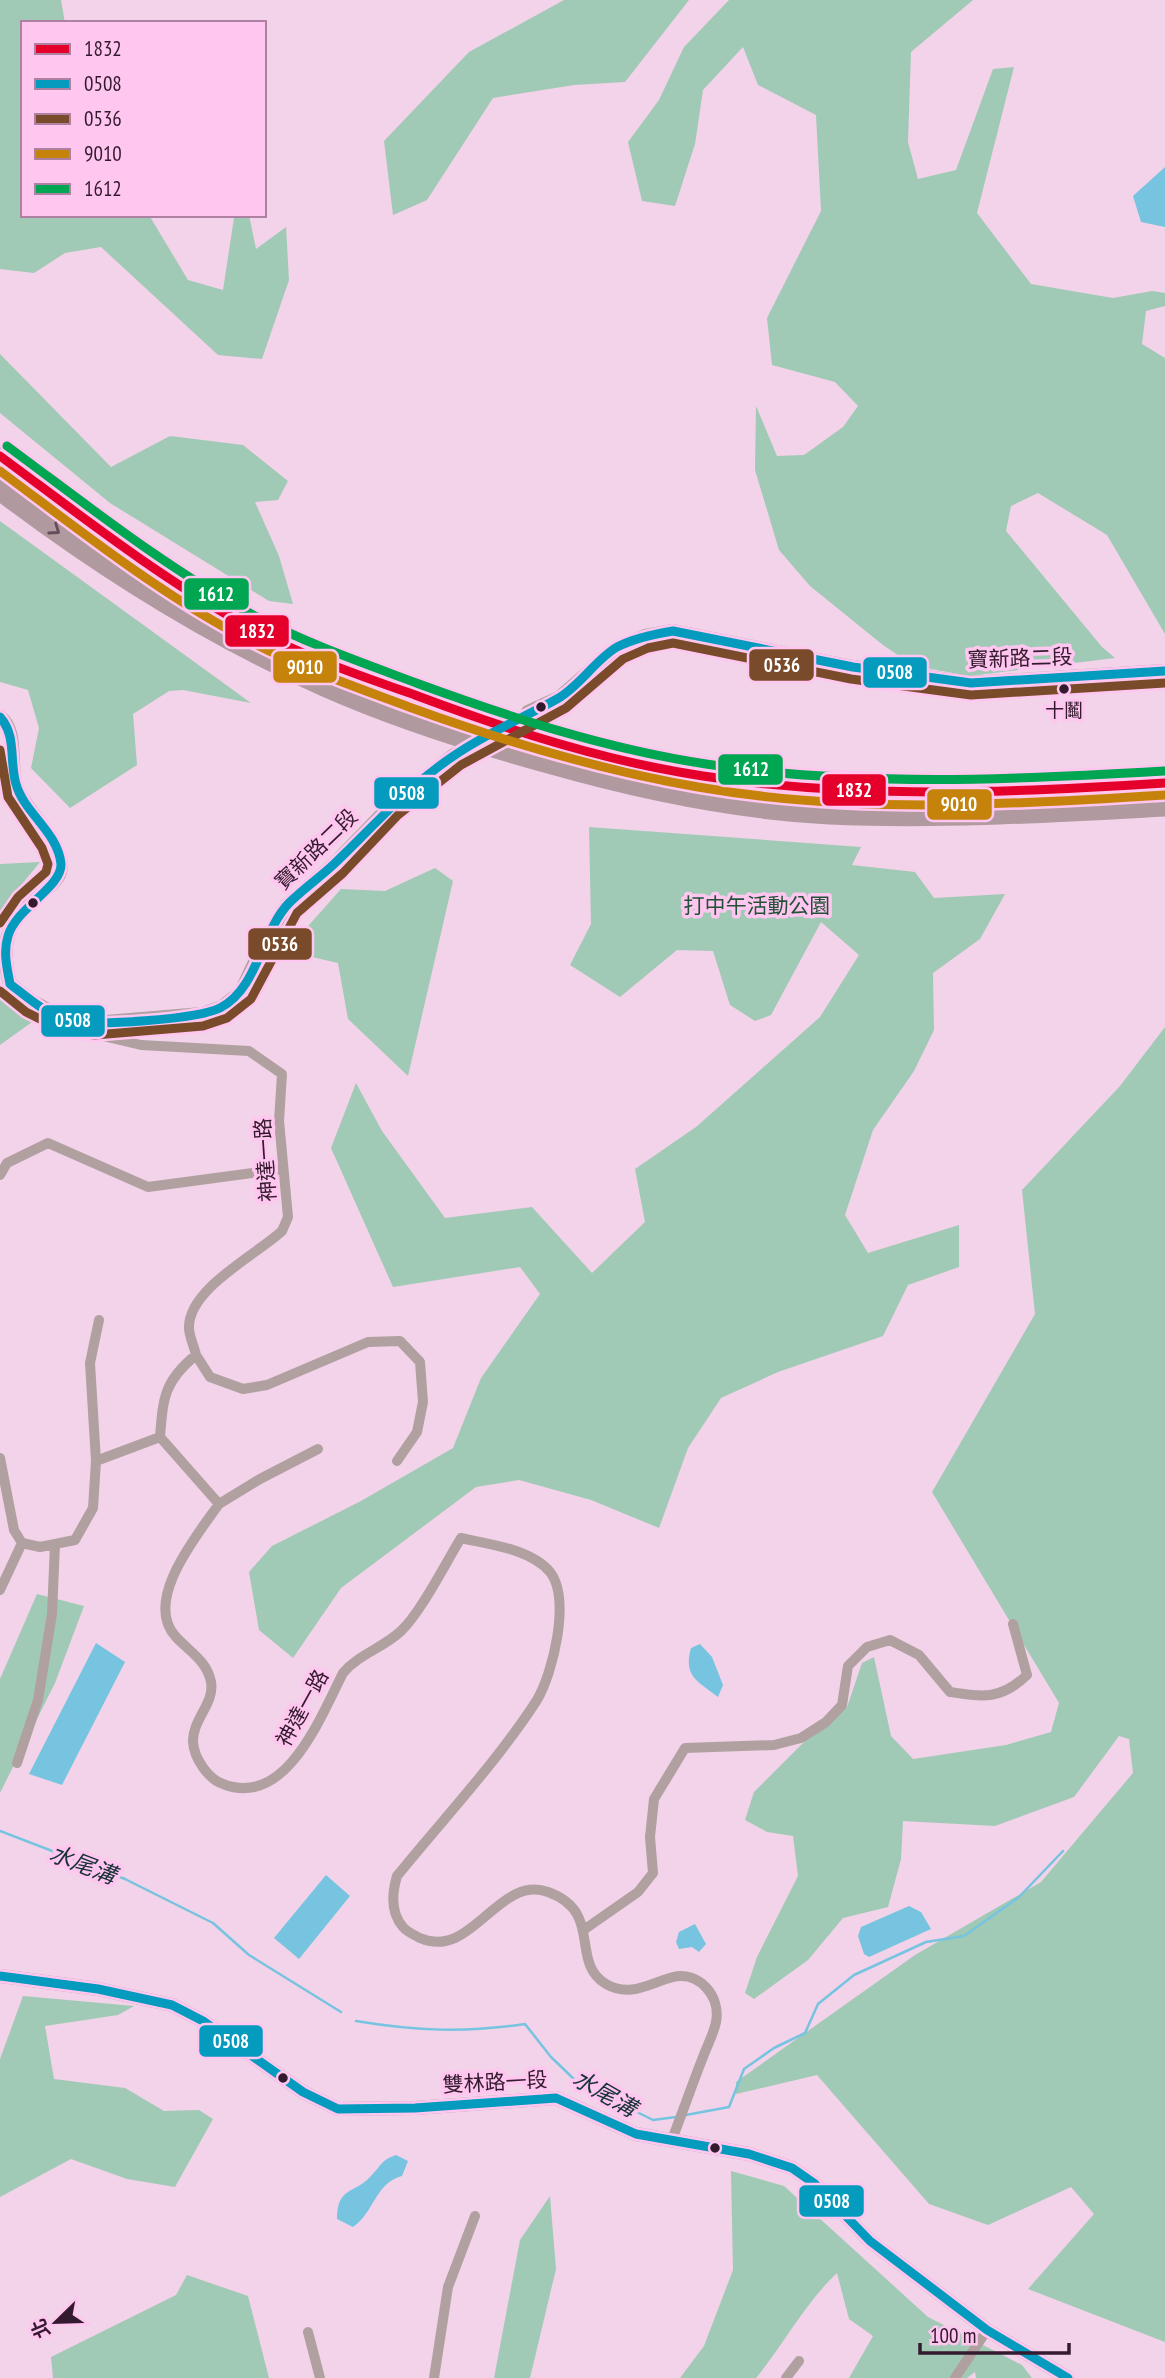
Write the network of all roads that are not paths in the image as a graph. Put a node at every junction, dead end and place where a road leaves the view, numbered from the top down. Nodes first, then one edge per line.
1 (0, 456) edge
2 (0, 490) edge
3 (1165, 671) edge
4 (528, 712) tunnel mouth
5 (0, 717) edge
6 (454, 755) tunnel mouth
7 (1165, 783) edge
8 (1165, 806) edge
9 (94, 1023) junction
10 (282, 1170) junction
11 (0, 1175) edge
12 (99, 1320) dead end
13 (196, 1355) junction
14 (160, 1437) junction
15 (318, 1449) dead end
16 (0, 1458) edge
17 (96, 1461) junction
18 (397, 1461) dead end
19 (219, 1504) junction
20 (22, 1543) junction
21 (55, 1544) junction
22 (0, 1590) edge
23 (1013, 1623) dead end
24 (17, 1763) dead end
25 (585, 1929) junction
26 (0, 1976) edge
27 (671, 2142) junction
28 (475, 2216) dead end
29 (988, 2330) junction
30 (308, 2332) dead end
31 (799, 2361) dead end
32 (320, 2378) edge
33 (434, 2378) edge
34 (786, 2378) edge
35 (955, 2378) edge
36 (1068, 2378) edge

1 - 7 highway
2 -> 8 highway
3 - 4 street, 寶新路二段
5 - 9 street, 寶新路二段
6 - 9 street, 寶新路二段
9 - 10 street, 神達一路
10 - 11 street
10 - 13 street, 神達一路
12 - 17 street
13 - 14 street
13 - 18 street
14 - 17 street
14 - 19 street
15 - 19 street
16 - 20 street
17 - 21 street
19 - 25 street, 神達一路
20 - 21 street
20 - 22 street
21 - 24 street
23 - 25 street
25 - 27 street, 神達一路
26 - 27 street, 雙林路一段
27 - 29 street, 雙林路一段
28 - 33 street
29 - 35 street
29 - 36 street, 雙林路一段
30 - 32 street
31 - 34 street

